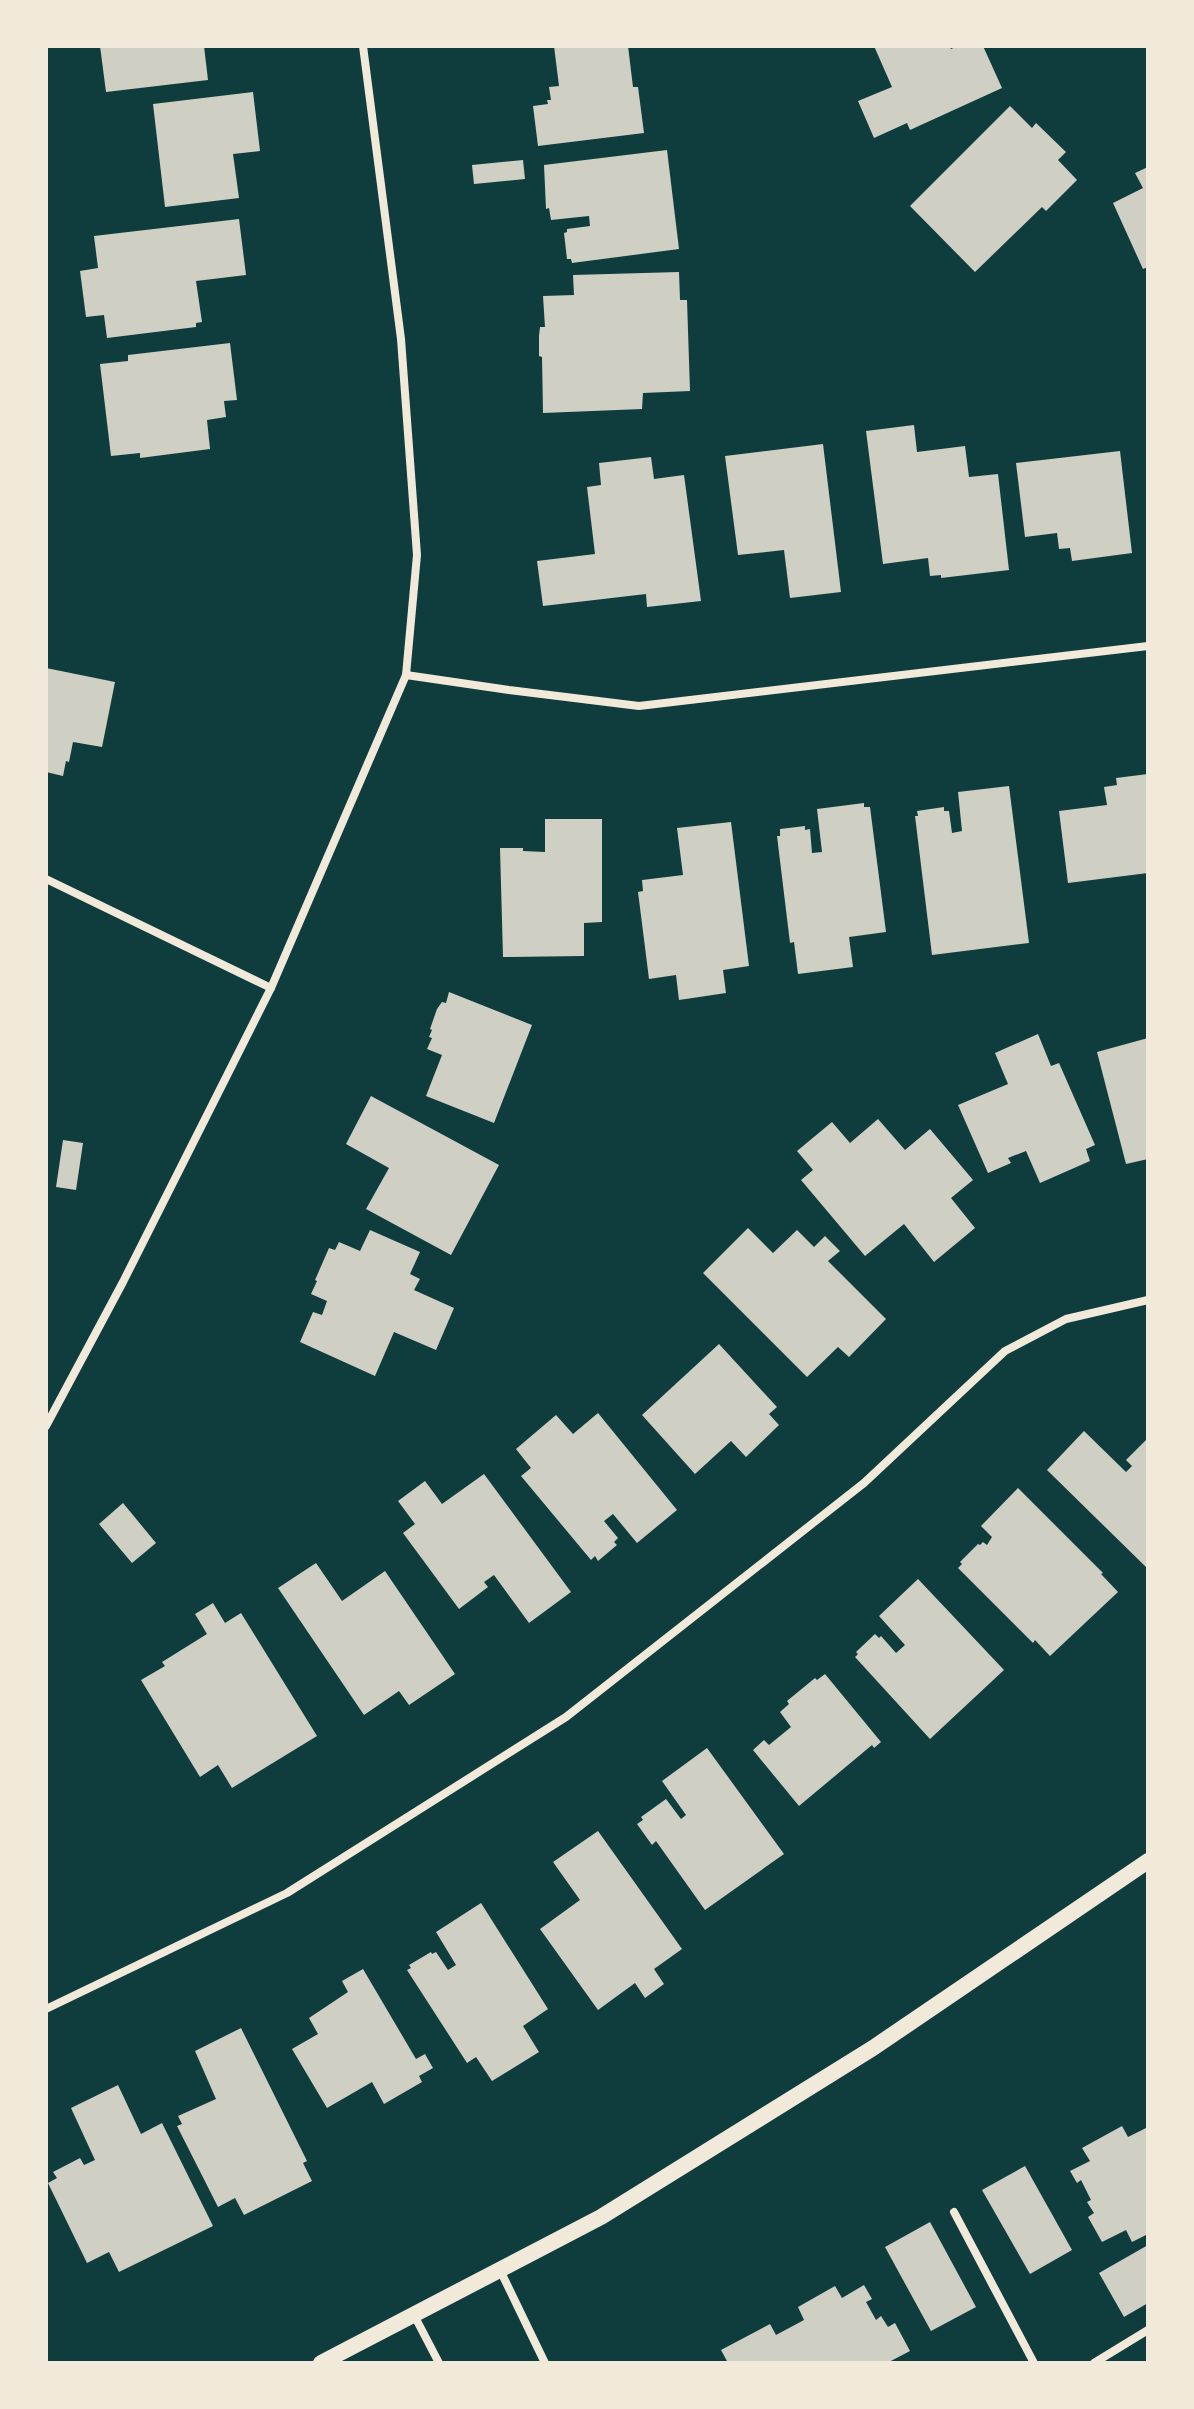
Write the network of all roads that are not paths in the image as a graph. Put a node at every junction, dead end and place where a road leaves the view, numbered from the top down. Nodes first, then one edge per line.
1 (363, 46) edge
2 (1148, 646) edge
3 (406, 675) junction
4 (46, 879) edge
5 (271, 988) junction
6 (1148, 1300) edge
7 (46, 1426) edge
8 (1148, 1861) edge
9 (46, 2009) edge
10 (954, 2212) dead end
11 (500, 2270) junction
12 (413, 2315) junction
13 (1148, 2330) edge
14 (321, 2363) edge
15 (439, 2363) edge
16 (545, 2363) edge
17 (1034, 2363) edge
18 (1094, 2363) edge

1 - 3 street
2 - 3 street
3 - 5 street
4 - 5 street
5 - 7 street
6 - 9 street
8 - 11 main road
10 - 17 street
11 - 12 main road
11 - 16 street
12 - 14 main road
12 - 15 street
13 - 18 street

